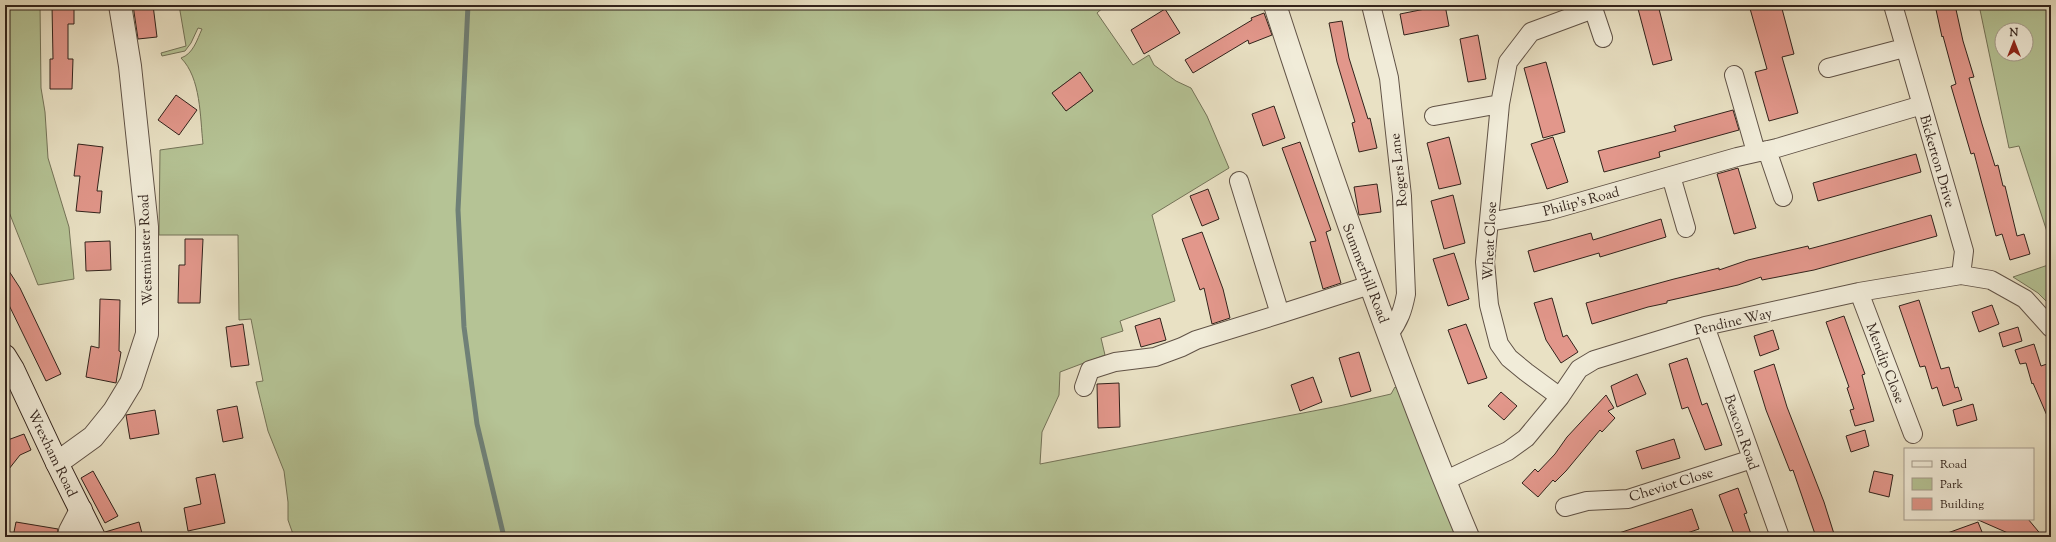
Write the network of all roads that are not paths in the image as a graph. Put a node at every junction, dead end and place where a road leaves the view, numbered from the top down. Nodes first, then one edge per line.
1 (120, 5) edge
2 (1275, 5) edge
3 (1371, 5) edge
4 (1893, 5) edge
5 (1593, 7) edge
6 (1603, 38) dead end
7 (1904, 48) junction
8 (1828, 68) dead end
9 (1734, 75) dead end
10 (1500, 104) junction
11 (1922, 104) junction
12 (1434, 116) dead end
13 (1762, 151) junction
14 (1671, 176) junction
15 (1239, 181) dead end
16 (1783, 197) dead end
17 (1489, 222) junction
18 (1686, 228) dead end
19 (1961, 275) junction
20 (1370, 285) junction
21 (1859, 292) junction
22 (1280, 314) junction
23 (1706, 326) junction
24 (2051, 328) edge
25 (1389, 334) junction
26 (9, 362) edge
27 (1084, 387) dead end
28 (1560, 397) junction
29 (1913, 434) dead end
30 (1752, 459) junction
31 (57, 463) junction
32 (1444, 481) junction
33 (1565, 507) dead end
34 (81, 510) junction
35 (69, 537) edge
36 (94, 537) edge
37 (1468, 537) edge
38 (1780, 537) edge

1 - 31 street, Westminster Road
2 - 20 street, Summerhill Road
3 - 25 street, Rogers Lane
4 - 7 street, Bickerton Drive
5 - 6 street, Wheat Close
5 - 10 street, Wheat Close
7 - 8 street
7 - 11 street, Bickerton Drive
9 - 13 street
10 - 12 street
10 - 17 street, Wheat Close
11 - 13 street, Philip's Road
11 - 19 street, Bickerton Drive
13 - 14 street, Philip's Road
13 - 16 street
14 - 17 street, Philip's Road
14 - 18 street
15 - 22 street
17 - 28 street, Wheat Close
19 - 21 street, Pendine Way
19 - 24 street, Pendine Way
20 - 22 street
20 - 25 street, Summerhill Road
21 - 23 street, Pendine Way
21 - 29 street, Mendip Close
22 - 27 street
23 - 28 street, Pendine Way
23 - 30 street, Beacon Road
25 - 32 street, Summerhill Road
26 - 31 street, Wrexham Road
28 - 32 street, Pendine Way
30 - 33 street, Cheviot Close
30 - 38 street, Beacon Road
31 - 34 street, Wrexham Road
32 - 37 street, Summerhill Road
34 - 35 street
34 - 36 street, Wrexham Road

